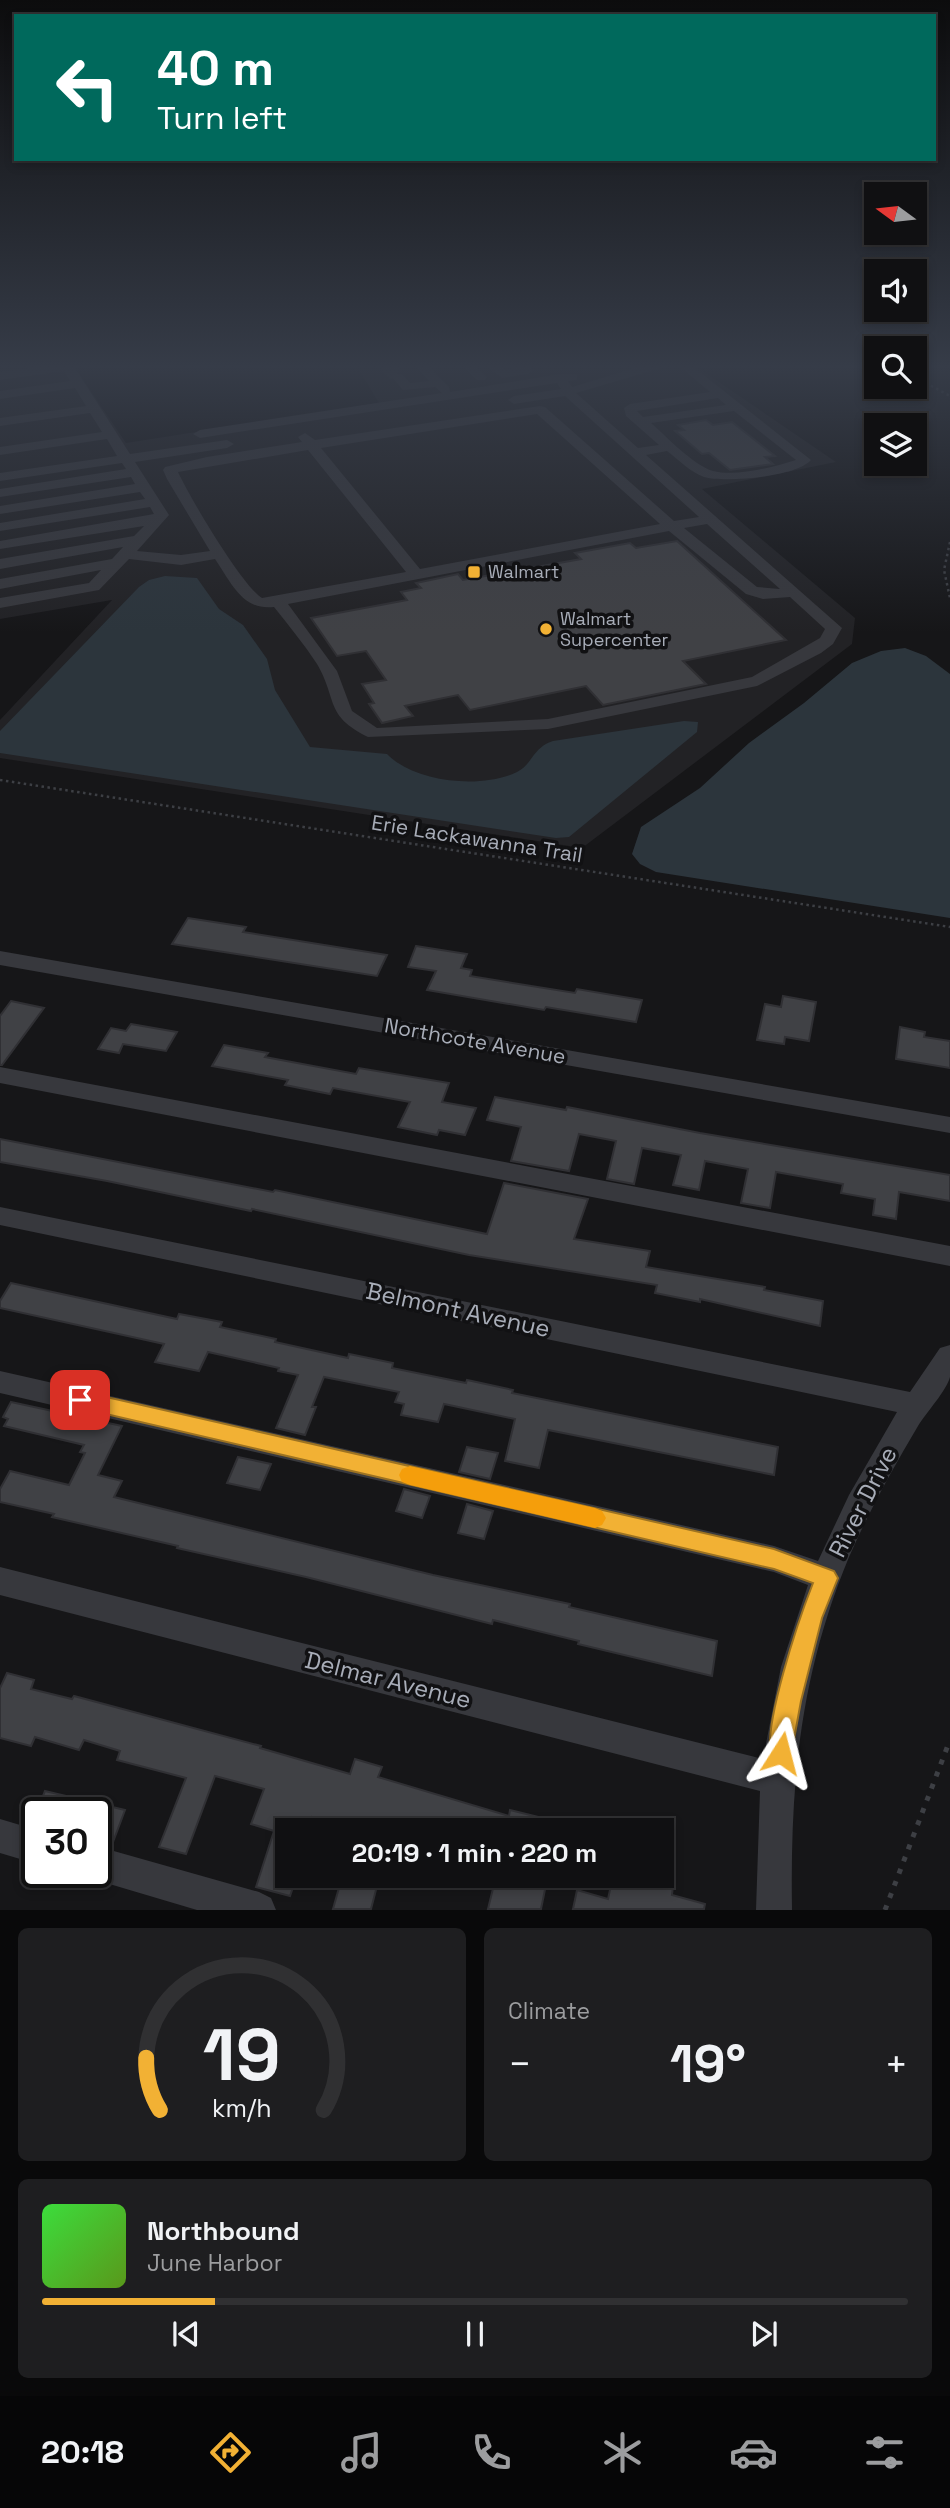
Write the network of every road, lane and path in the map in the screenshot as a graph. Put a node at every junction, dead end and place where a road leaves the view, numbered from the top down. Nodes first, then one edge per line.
1 (71, 454) edge
2 (88, 454) edge
3 (124, 454) edge
4 (260, 454) edge
5 (319, 454) edge
6 (590, 454) edge
7 (635, 454) edge
8 (680, 454) edge
9 (796, 454) edge
10 (0, 466) edge
11 (134, 472) junction
12 (0, 477) edge
13 (144, 487) junction
14 (0, 493) edge
15 (154, 502) junction
16 (0, 510) edge
17 (158, 519) junction
18 (709, 519) junction
19 (671, 526) junction
20 (0, 527) edge
21 (138, 540) junction
22 (950, 542) edge
23 (0, 545) edge
24 (220, 554) junction
25 (121, 559) junction
26 (0, 564) edge
27 (416, 574) junction
28 (0, 584) edge
29 (793, 592) junction
30 (950, 598) edge
31 (278, 601) junction
32 (0, 604) edge
33 (0, 780) edge
34 (950, 927) edge
35 (0, 958) edge
36 (0, 1075) edge
37 (950, 1125) edge
38 (0, 1216) edge
39 (950, 1256) edge
40 (950, 1356) edge
41 (0, 1382) edge
42 (915, 1404) junction
43 (826, 1578) junction
44 (0, 1581) edge
45 (950, 1740) edge
46 (777, 1779) junction
47 (0, 1836) edge
48 (21, 1842) edge
49 (112, 1868) edge
50 (259, 1909) edge
51 (774, 1909) edge
52 (885, 1909) edge

1 - 10 street
2 - 12 street
3 - 11 street
4 - 24 street
5 - 27 street
6 - 19 street
7 - 18 street
8 - 9 street
11 - 13 street
11 - 14 street
13 - 15 street
13 - 16 street
15 - 17 street
15 - 20 street
17 - 21 street
17 - 23 street
18 - 19 street
18 - 29 street
19 - 27 street
19 - 29 street
21 - 25 street
21 - 26 street
22 - 30 path
24 - 25 street
24 - 31 street
25 - 28 street
25 - 32 street
27 - 31 street
29 - 31 street
33 - 34 path, Erie Lackawanna Trail
35 - 37 street, Northcote Avenue
36 - 39 street
38 - 42 street, Belmont Avenue
40 - 42 street, River Drive
41 - 43 street
42 - 43 street, River Drive
43 - 46 street, River Drive
44 - 46 street, Delmar Avenue
45 - 52 path
46 - 51 street, River Drive
47 - 48 street
49 - 50 street

